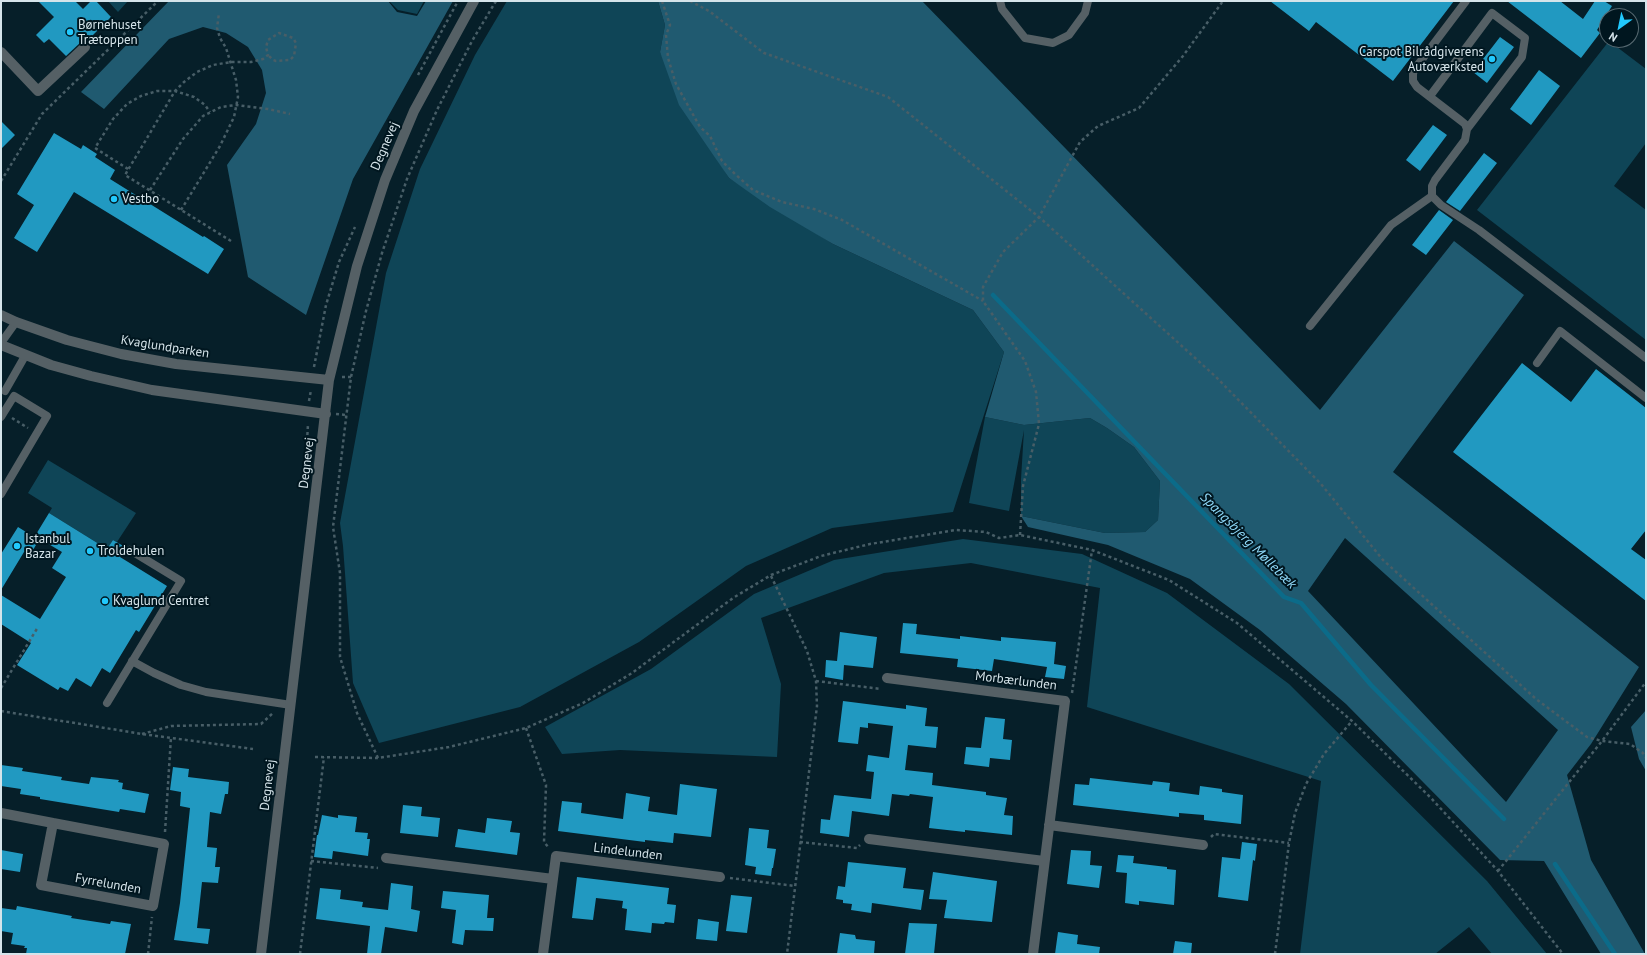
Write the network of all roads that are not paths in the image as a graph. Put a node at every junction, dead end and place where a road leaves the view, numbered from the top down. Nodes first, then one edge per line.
1 (474, 1) edge
2 (1000, 1) edge
3 (1088, 1) edge
4 (1466, 1) edge
5 (85, 48) dead end
6 (1, 52) edge
7 (1430, 96) junction
8 (1467, 129) junction
9 (1432, 196) junction
10 (1, 315) edge
11 (16, 322) junction
12 (1310, 326) dead end
13 (1, 344) edge
14 (25, 356) junction
15 (1646, 358) edge
16 (1537, 363) dead end
17 (330, 380) junction
18 (3, 390) edge
19 (14, 396) junction
20 (1646, 398) edge
21 (326, 414) junction
22 (2, 415) edge
23 (1, 494) edge
24 (130, 550) dead end
25 (132, 661) junction
26 (887, 678) road end
27 (107, 703) dead end
28 (291, 705) junction
29 (1, 813) edge
30 (53, 823) junction
31 (1049, 825) junction
32 (869, 839) road end
33 (1203, 844) road end
34 (386, 858) road end
35 (1044, 861) junction
36 (720, 876) road end
37 (553, 879) junction
38 (261, 954) edge
39 (543, 954) edge
40 (1033, 954) edge

1 - 17 street, Degnevej
2 - 3 lane
4 - 7 lane
5 - 6 street
7 - 8 lane
7 - 8 lane
8 - 9 lane
9 - 12 lane
9 - 15 lane
10 - 11 street, Kvaglundparken
11 - 13 lane
11 - 17 street, Kvaglundparken
13 - 14 street
14 - 18 lane
14 - 21 street
16 - 20 lane
17 - 21 street, Degnevej
18 - 19 lane
19 - 22 lane
19 - 23 lane
21 - 28 street, Degnevej
24 - 25 lane
25 - 27 lane
25 - 28 lane
26 - 31 street, Morbærlunden
28 - 38 street, Degnevej
29 - 30 street
30 - 30 street, Fyrrelunden
31 - 33 street
31 - 35 street, Morbærlunden
32 - 35 street
34 - 37 street
35 - 40 street, Morbærlunden
36 - 37 street, Lindelunden
37 - 39 street

